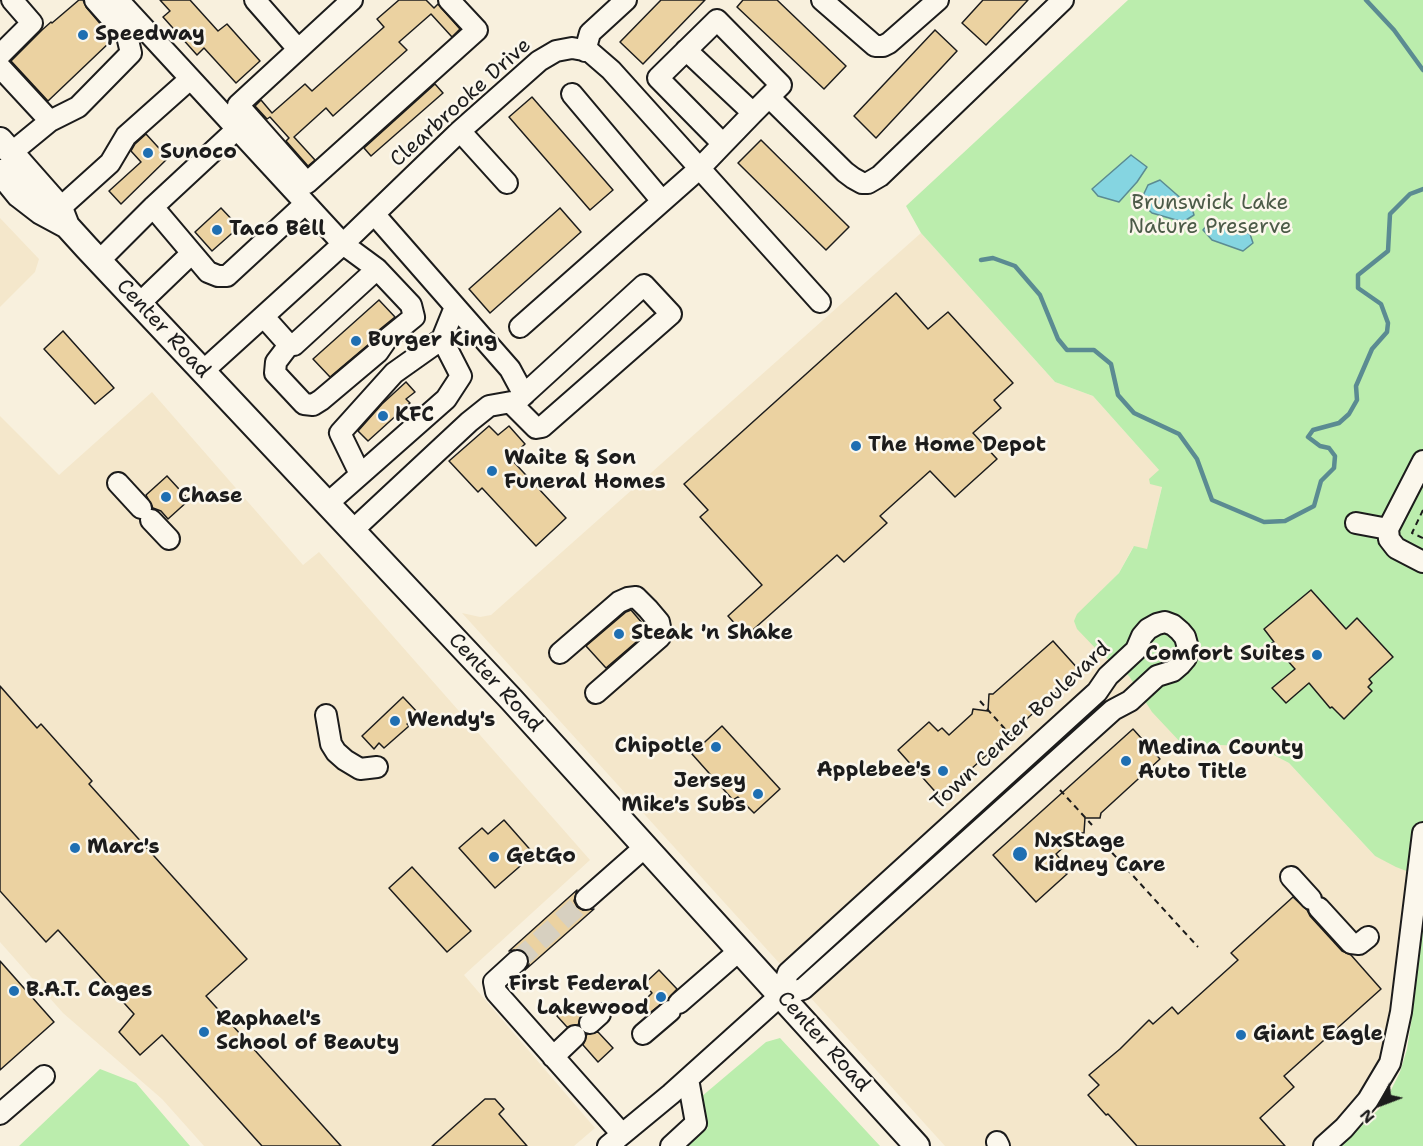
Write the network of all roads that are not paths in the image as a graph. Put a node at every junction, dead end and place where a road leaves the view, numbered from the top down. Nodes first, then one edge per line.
1 (10, 0) edge
2 (94, 0) edge
3 (118, 0) edge
4 (255, 0) edge
5 (449, 0) edge
6 (626, 0) edge
7 (822, 0) edge
8 (938, 0) edge
9 (1063, 0) edge
10 (343, 3) edge
11 (0, 8) edge
12 (298, 49) junction
13 (686, 50) junction
14 (585, 51) junction
15 (0, 55) edge
16 (0, 67) edge
17 (190, 79) junction
18 (572, 94) dead end
19 (769, 97) junction
20 (753, 113) junction
21 (50, 122) junction
22 (237, 129) junction
23 (460, 131) junction
24 (723, 144) junction
25 (4, 155) edge
26 (700, 168) junction
27 (507, 183) dead end
28 (662, 201) junction
29 (305, 204) junction
30 (153, 207) junction
31 (375, 215) junction
32 (64, 217) junction
33 (344, 244) junction
34 (192, 253) junction
35 (99, 261) junction
36 (378, 269) junction
37 (820, 302) dead end
38 (140, 303) junction
39 (455, 307) junction
40 (264, 317) junction
41 (520, 327) dead end
42 (442, 339) junction
43 (289, 345) junction
44 (202, 372) junction
45 (518, 399) junction
46 (1423, 460) edge
47 (360, 474) junction
48 (118, 483) dead end
49 (327, 504) junction
50 (1356, 523) dead end
51 (1388, 529) junction
52 (352, 531) junction
53 (169, 539) dead end
54 (1423, 562) edge
55 (560, 653) dead end
56 (596, 693) dead end
57 (326, 715) dead end
58 (377, 767) dead end
59 (1423, 833) edge
60 (645, 846) junction
61 (1291, 877) dead end
62 (586, 899) tunnel mouth
63 (1368, 937) dead end
64 (740, 950) junction
65 (517, 961) tunnel mouth
66 (781, 995) junction
67 (588, 1024) dead end
68 (643, 1034) dead end
69 (553, 1057) junction
70 (44, 1076) dead end
71 (688, 1079) junction
72 (0, 1114) edge
73 (615, 1140) edge
74 (671, 1146) edge
75 (917, 1146) edge
76 (1324, 1146) edge

1 - 11 street
1 - 15 street
2 - 21 street
3 - 17 street
4 - 12 street
5 - 12 street
6 - 14 street
7 - 8 street
9 - 19 street
10 - 12 street
13 - 19 street
13 - 20 street
13 - 24 street
14 - 23 street, Clearbrooke Drive
14 - 26 street
16 - 21 street
17 - 22 street
17 - 32 street
18 - 28 street
19 - 20 street
20 - 24 street
21 - 25 street
22 - 29 street
22 - 30 street
23 - 27 street
23 - 31 street, Clearbrooke Drive
24 - 26 street
25 - 32 main road, Center Road
26 - 28 street
26 - 37 street
28 - 41 street
29 - 33 street
29 - 34 street
30 - 34 street
30 - 35 street
31 - 33 street, Clearbrooke Drive
31 - 39 street
32 - 35 main road, Center Road
33 - 36 street
33 - 40 street, Clearbrooke Drive
34 - 38 street
35 - 38 main road, Center Road
36 - 43 street
36 - 43 street
38 - 44 main road, Center Road
39 - 42 street
39 - 45 street
40 - 43 street
40 - 44 street, Clearbrooke Drive
42 - 47 street
42 - 47 street
44 - 49 main road, Center Road
45 - 45 street
45 - 52 street
46 - 51 street
47 - 49 street
48 - 53 street
49 - 52 main road, Center Road
50 - 51 street
51 - 54 street
52 - 60 main road, Center Road
55 - 56 street
57 - 58 street
59 - 76 street
60 - 62 street
60 - 64 main road, Center Road
61 - 63 street
64 - 66 main road, Center Road
64 - 68 street
65 - 69 street
66 - 66 street, Town Center Boulevard
66 - 71 street
66 - 75 main road, Center Road
67 - 69 street
69 - 73 street
70 - 72 street
71 - 73 street
71 - 74 street

